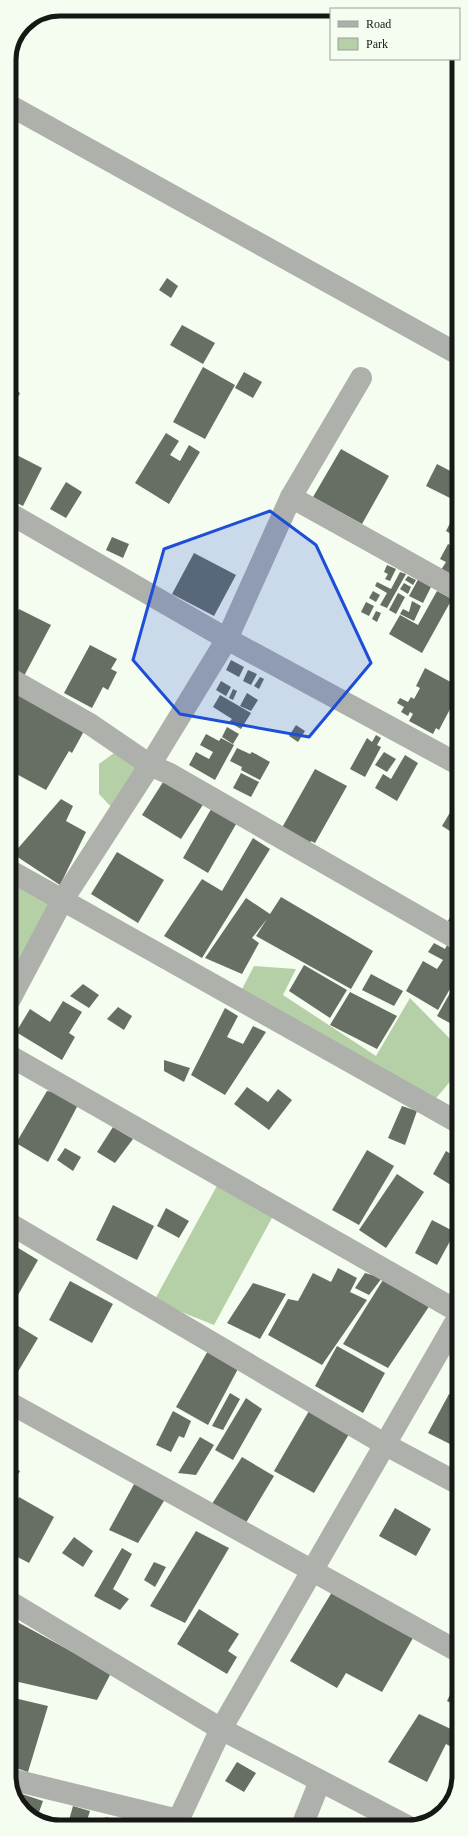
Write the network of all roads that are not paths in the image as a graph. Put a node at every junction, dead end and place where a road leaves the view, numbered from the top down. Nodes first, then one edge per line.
1 (16, 108) edge
2 (452, 351) edge
3 (361, 378) dead end
4 (291, 497) junction
5 (16, 517) edge
6 (452, 587) edge
7 (227, 639) junction
8 (16, 682) edge
9 (452, 761) edge
10 (150, 765) junction
11 (16, 874) edge
12 (62, 901) junction
13 (452, 937) edge
14 (16, 988) edge
15 (16, 1059) edge
16 (452, 1119) edge
17 (16, 1228) edge
18 (452, 1308) edge
19 (452, 1328) edge
20 (16, 1406) edge
21 (386, 1445) junction
22 (452, 1480) edge
23 (313, 1570) junction
24 (16, 1606) edge
25 (452, 1648) edge
26 (220, 1729) junction
27 (17, 1781) edge
28 (320, 1781) junction
29 (165, 1820) edge
30 (177, 1820) edge
31 (304, 1820) edge
32 (395, 1820) edge

1 - 2 street
3 - 4 street
4 - 6 street
4 - 7 street
5 - 7 street
7 - 9 street
7 - 10 street
8 - 10 street
10 - 12 street
10 - 13 street
11 - 12 street
12 - 14 street
12 - 16 street
15 - 18 street
17 - 21 street
19 - 21 street
20 - 23 street
21 - 22 street
21 - 23 street
23 - 25 street
23 - 26 street
24 - 26 street
26 - 28 street
26 - 30 street
27 - 29 street
28 - 31 street
28 - 32 street

